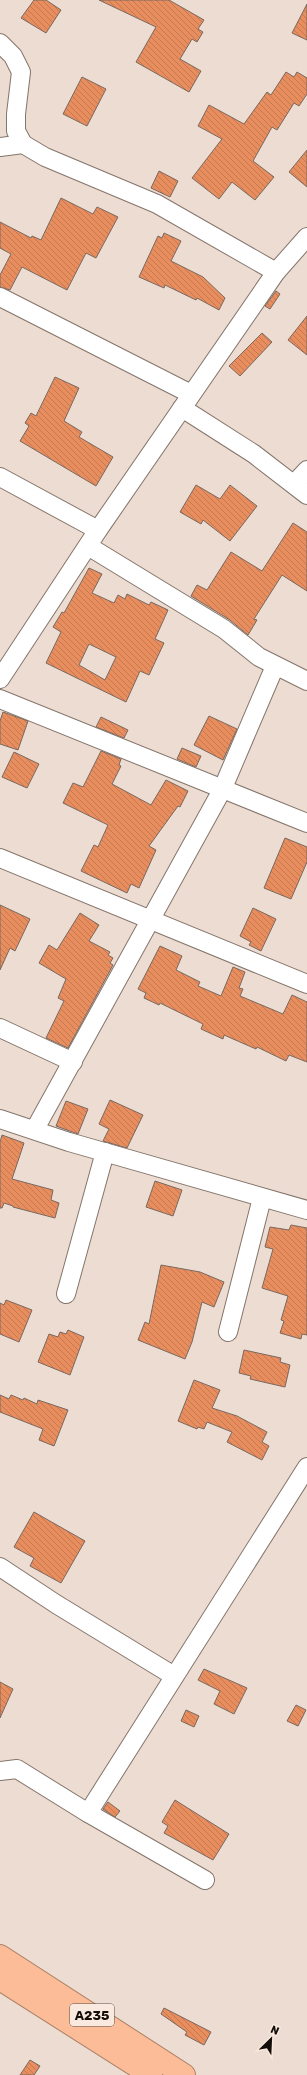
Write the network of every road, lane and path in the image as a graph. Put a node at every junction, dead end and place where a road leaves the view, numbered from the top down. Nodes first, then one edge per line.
1 (0, 43) edge
2 (23, 144) junction
3 (0, 148) edge
4 (307, 237) edge
5 (276, 272) junction
6 (0, 297) edge
7 (187, 401) junction
8 (307, 470) edge
9 (0, 477) edge
10 (300, 490) edge
11 (98, 530) junction
12 (88, 546) junction
13 (275, 666) junction
14 (0, 679) edge
15 (307, 681) edge
16 (0, 699) edge
17 (222, 790) junction
18 (307, 823) edge
19 (0, 858) edge
20 (151, 921) junction
21 (307, 984) edge
22 (0, 1028) edge
23 (73, 1062) junction
24 (0, 1119) edge
25 (35, 1129) junction
26 (105, 1152) junction
27 (262, 1198) junction
28 (307, 1210) edge
29 (66, 1294) dead end
30 (228, 1332) dead end
31 (307, 1466) edge
32 (0, 1567) edge
33 (174, 1676) junction
34 (0, 1771) edge
35 (88, 1813) junction
36 (205, 1880) dead end
37 (0, 1956) edge
38 (0, 1979) edge
39 (151, 2075) edge
40 (184, 2075) edge

1 - 2 street
2 - 3 street
2 - 5 street
4 - 5 street
5 - 7 street
6 - 7 street
7 - 10 street
7 - 11 street
8 - 10 street
9 - 11 street
11 - 12 street
12 - 13 street
12 - 14 street
13 - 15 street
13 - 17 street
16 - 17 street
17 - 18 street
17 - 20 street
19 - 20 street
20 - 21 street
20 - 23 street
22 - 23 street
23 - 25 street
24 - 25 street
25 - 26 street
26 - 27 street
26 - 29 street
27 - 28 street
27 - 30 street
31 - 33 street
32 - 33 street
33 - 35 street
34 - 35 street
35 - 36 street
37 - 40 highway, A235
38 - 39 highway, A235

